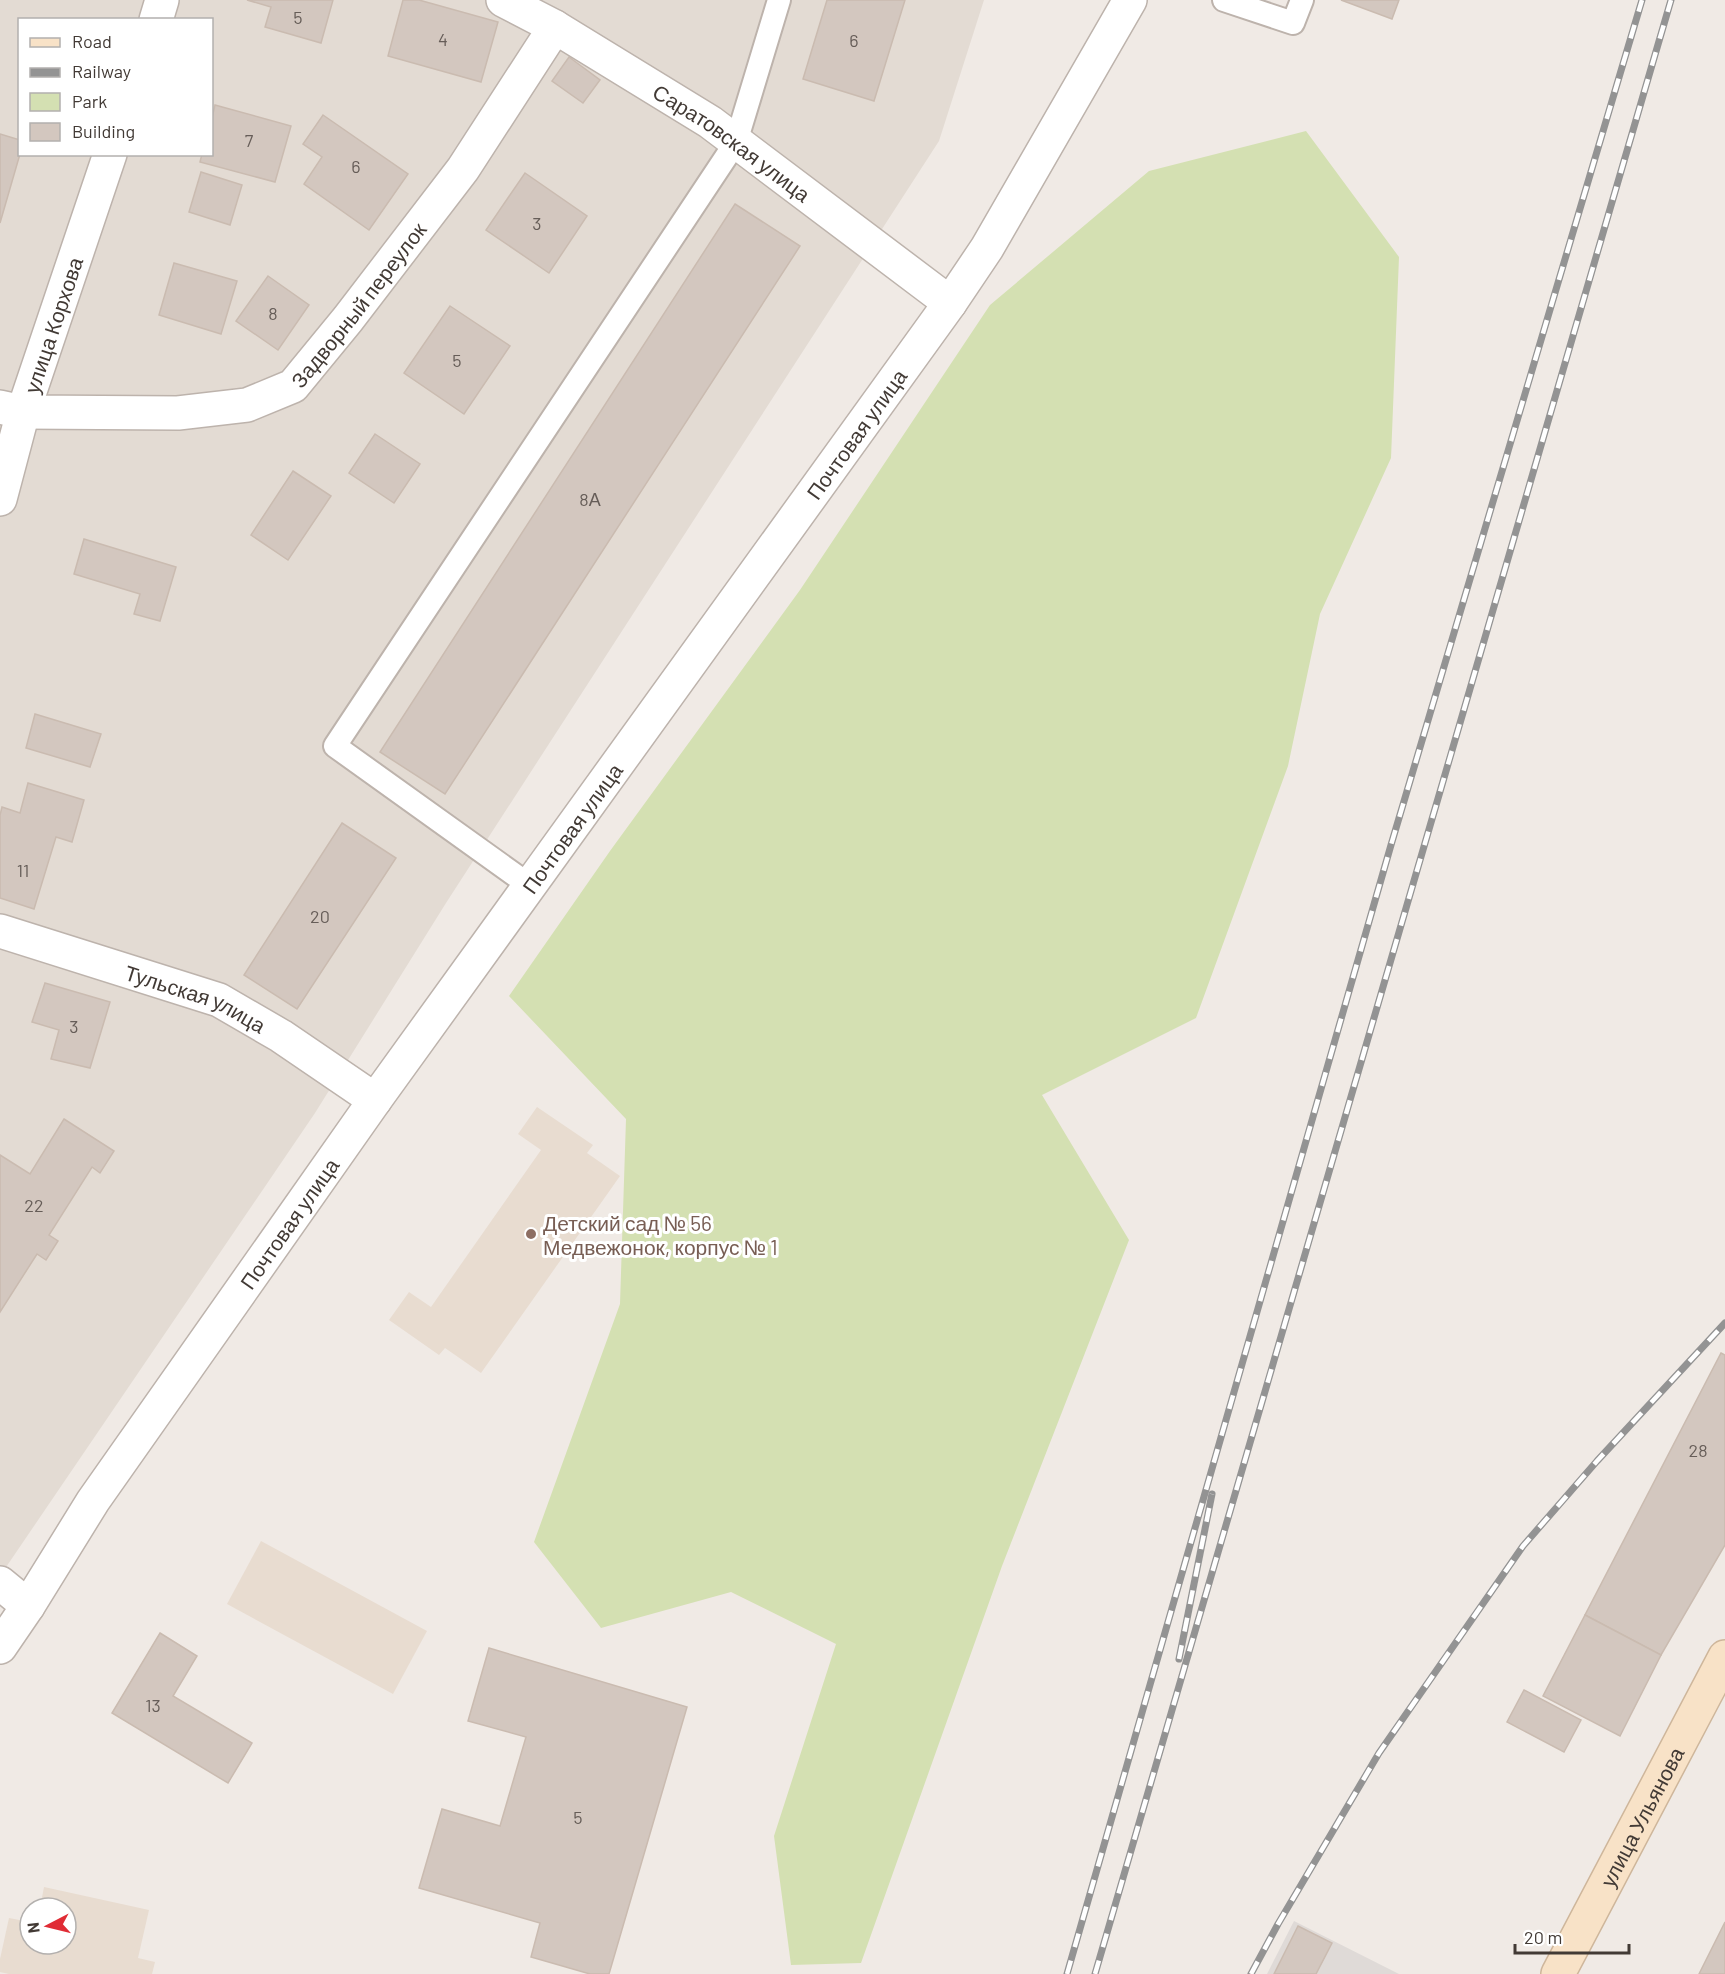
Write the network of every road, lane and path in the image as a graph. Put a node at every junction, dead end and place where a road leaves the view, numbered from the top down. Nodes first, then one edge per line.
1 (162, 0) edge
2 (503, 0) edge
3 (779, 0) edge
4 (1130, 0) edge
5 (1224, 0) edge
6 (1302, 0) edge
7 (157, 18) edge
8 (555, 27) junction
9 (736, 141) junction
10 (109, 156) edge
11 (950, 303) junction
12 (12, 409) edge
13 (0, 499) edge
14 (529, 885) junction
15 (0, 931) edge
16 (375, 1100) junction
17 (0, 1583) edge
18 (28, 1606) junction
19 (0, 1647) edge
20 (1725, 1657) edge
21 (1558, 1974) edge

1 - 7 street
2 - 8 street, Саратовская улица
3 - 9 lane
4 - 11 street, Почтовая улица
5 - 6 lane
8 - 9 street, Саратовская улица
8 - 12 street, Задворный переулок
9 - 11 street, Саратовская улица
9 - 14 lane
10 - 12 street, улица Корхова
11 - 14 street, Почтовая улица
12 - 13 street, улица Корхова
14 - 16 street, Почтовая улица
15 - 16 street, Тульская улица
16 - 18 street, Почтовая улица
17 - 18 street
18 - 19 street, Почтовая улица
20 - 21 main road, улица Ульянова

